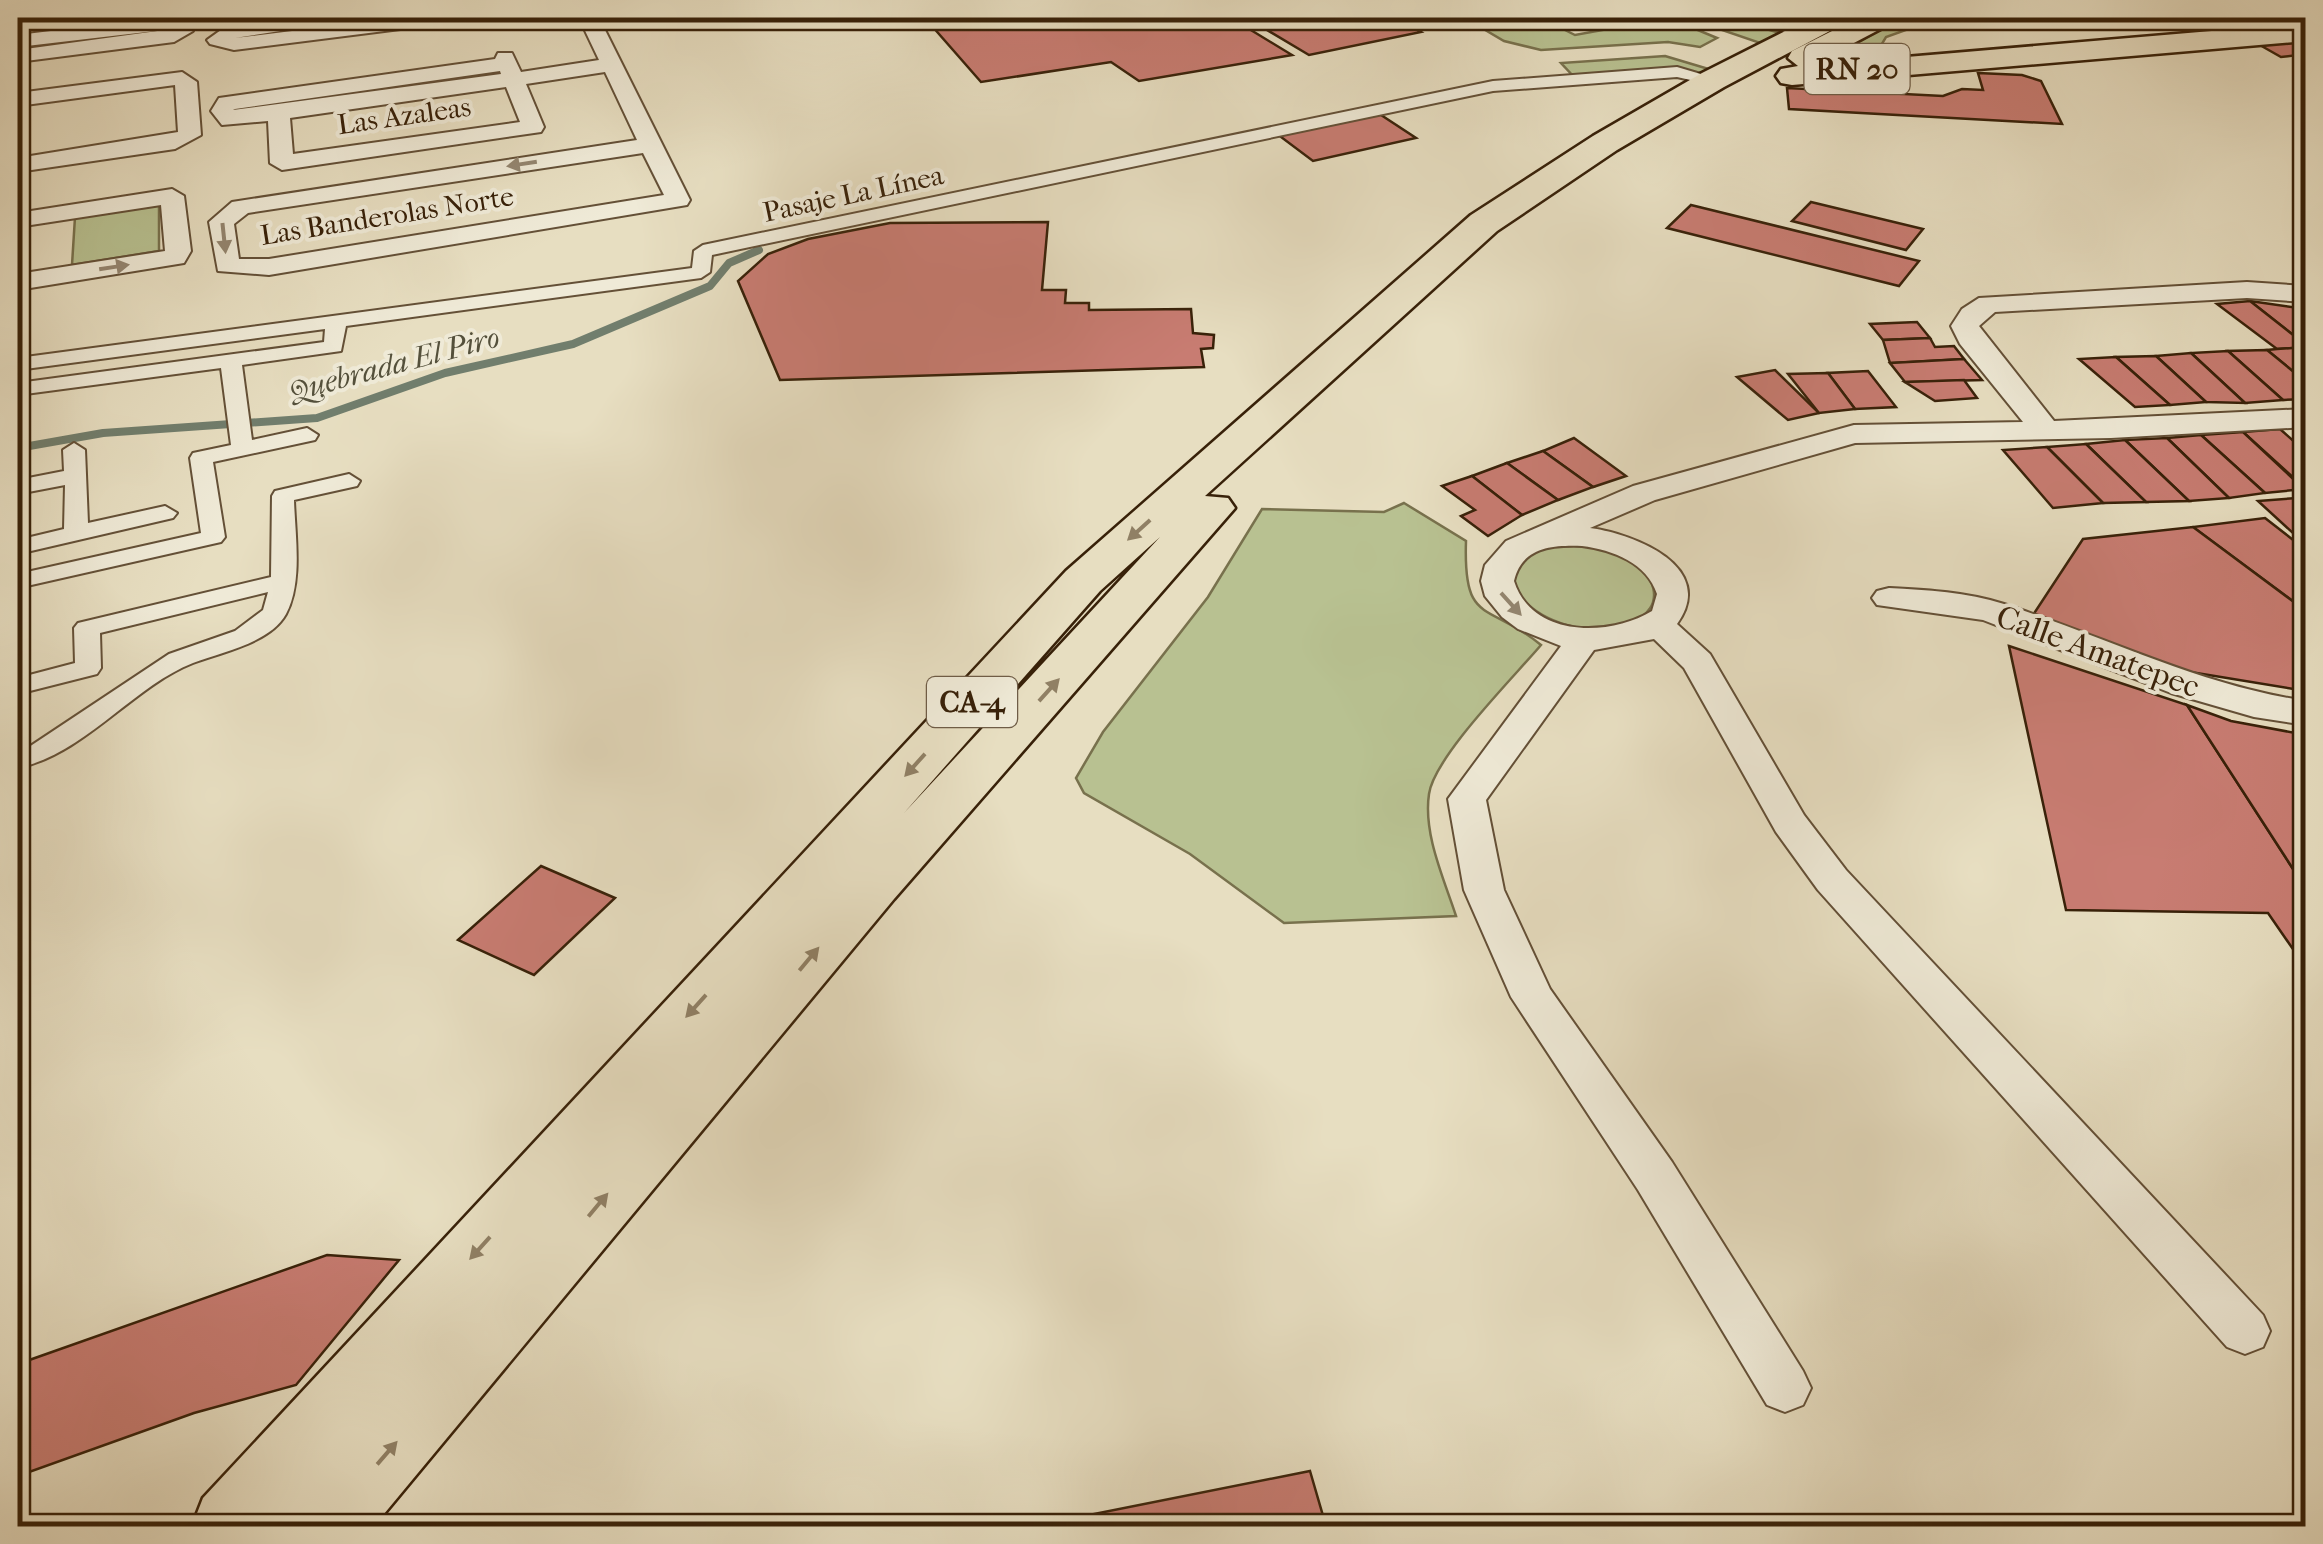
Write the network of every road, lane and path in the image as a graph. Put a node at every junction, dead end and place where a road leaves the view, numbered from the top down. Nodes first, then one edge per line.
1 (326, 18) edge
2 (440, 18) edge
3 (589, 18) edge
4 (1880, 18) edge
5 (1798, 22) edge
6 (2306, 23) edge
7 (2306, 32) edge
8 (18, 41) edge
9 (1946, 47) junction
10 (18, 56) edge
11 (612, 65) junction
12 (508, 66) junction
13 (1732, 84) junction
14 (18, 99) edge
15 (279, 113) junction
16 (189, 124) junction
17 (650, 145) junction
18 (18, 148) edge
19 (18, 165) edge
20 (18, 220) edge
21 (18, 282) edge
22 (2306, 294) edge
23 (336, 321) junction
24 (231, 362) junction
25 (18, 364) edge
26 (18, 389) edge
27 (2306, 418) edge
28 (240, 431) junction
29 (2046, 431) junction
30 (307, 436) dead end
31 (74, 450) dead end
32 (76, 476) junction
33 (349, 481) dead end
34 (18, 488) edge
35 (1644, 492) junction
36 (165, 512) dead end
37 (76, 532) junction
38 (1544, 538) junction
39 (19, 546) edge
40 (1638, 552) junction
41 (18, 581) edge
42 (283, 581) junction
43 (1889, 598) dead end
44 (1645, 629) junction
45 (1567, 649) junction
46 (18, 686) edge
47 (2306, 714) edge
48 (18, 759) edge
49 (2245, 1330) dead end
50 (1784, 1388) dead end
51 (232, 1526) edge
52 (323, 1526) edge

1 - 2 street
3 - 11 street
4 - 13 highway, CA-4
5 - 13 highway, CA-4
6 - 9 highway, RN 20
7 - 9 highway, RN 20
8 - 10 street
9 - 13 highway, RN 20
11 - 12 street, Las Azaleas
11 - 17 street
12 - 15 street, Las Azaleas
12 - 15 street, Las Azaleas
12 - 15 street, Las Azaleas
13 - 23 street, Pasaje La Línea
13 -> 51 highway, CA-4
52 -> 13 highway, CA-4
14 - 16 street
16 - 18 street
16 - 19 street
17 -> 17 street, Las Banderolas Norte
21 -> 20 street
22 - 29 street
23 - 24 street
23 - 25 street, Pasaje La Línea
24 - 26 street
24 - 28 street
27 - 29 street
28 - 30 street
28 - 41 street
29 - 35 street
31 - 32 street
32 - 34 street
32 - 37 street
33 - 42 street
35 - 38 street
35 - 40 street
36 - 37 street
37 - 39 street
38 - 40 street
38 -> 45 street
39 - 41 street
40 - 44 street
42 - 46 street
42 - 48 street
43 - 47 street, Calle Amatepec
44 - 45 street
44 - 49 street
45 - 50 street

